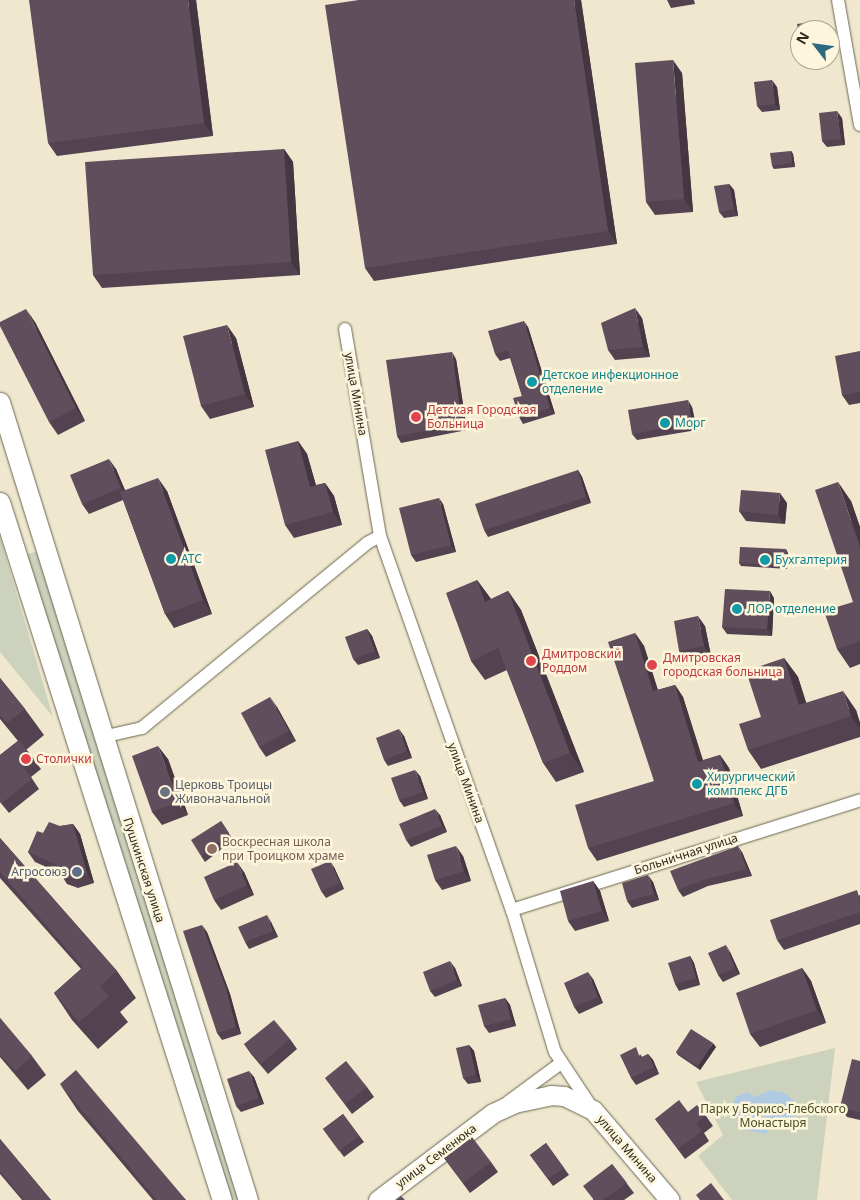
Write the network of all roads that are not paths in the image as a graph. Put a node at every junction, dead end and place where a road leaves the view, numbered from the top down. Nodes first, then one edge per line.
1 (838, 0) edge
2 (860, 126) edge
3 (345, 329) dead end
4 (0, 402) edge
5 (0, 502) edge
6 (380, 536) junction
7 (42, 540) junction
8 (15, 548) junction
9 (102, 737) junction
10 (860, 800) edge
11 (512, 910) junction
12 (561, 1063) junction
13 (593, 1110) junction
14 (493, 1113) junction
15 (222, 1200) edge
16 (248, 1200) edge
17 (378, 1200) edge
18 (670, 1200) edge

1 - 2 street
3 - 6 street, улица Минина
4 - 7 main road, Пушкинская улица
5 - 8 main road, Пушкинская улица
6 - 9 street
6 - 11 street, улица Минина
7 - 8 main road
7 - 9 main road, Пушкинская улица
8 - 15 main road, Пушкинская улица
9 - 16 main road, Пушкинская улица
10 - 11 street, Больничная улица
11 - 12 street, улица Минина
12 - 13 street, улица Минина
12 - 14 street, улица Семенюка
13 - 14 main road, улица Семенюка
13 - 18 main road, улица Минина
14 - 17 main road, улица Семенюка

